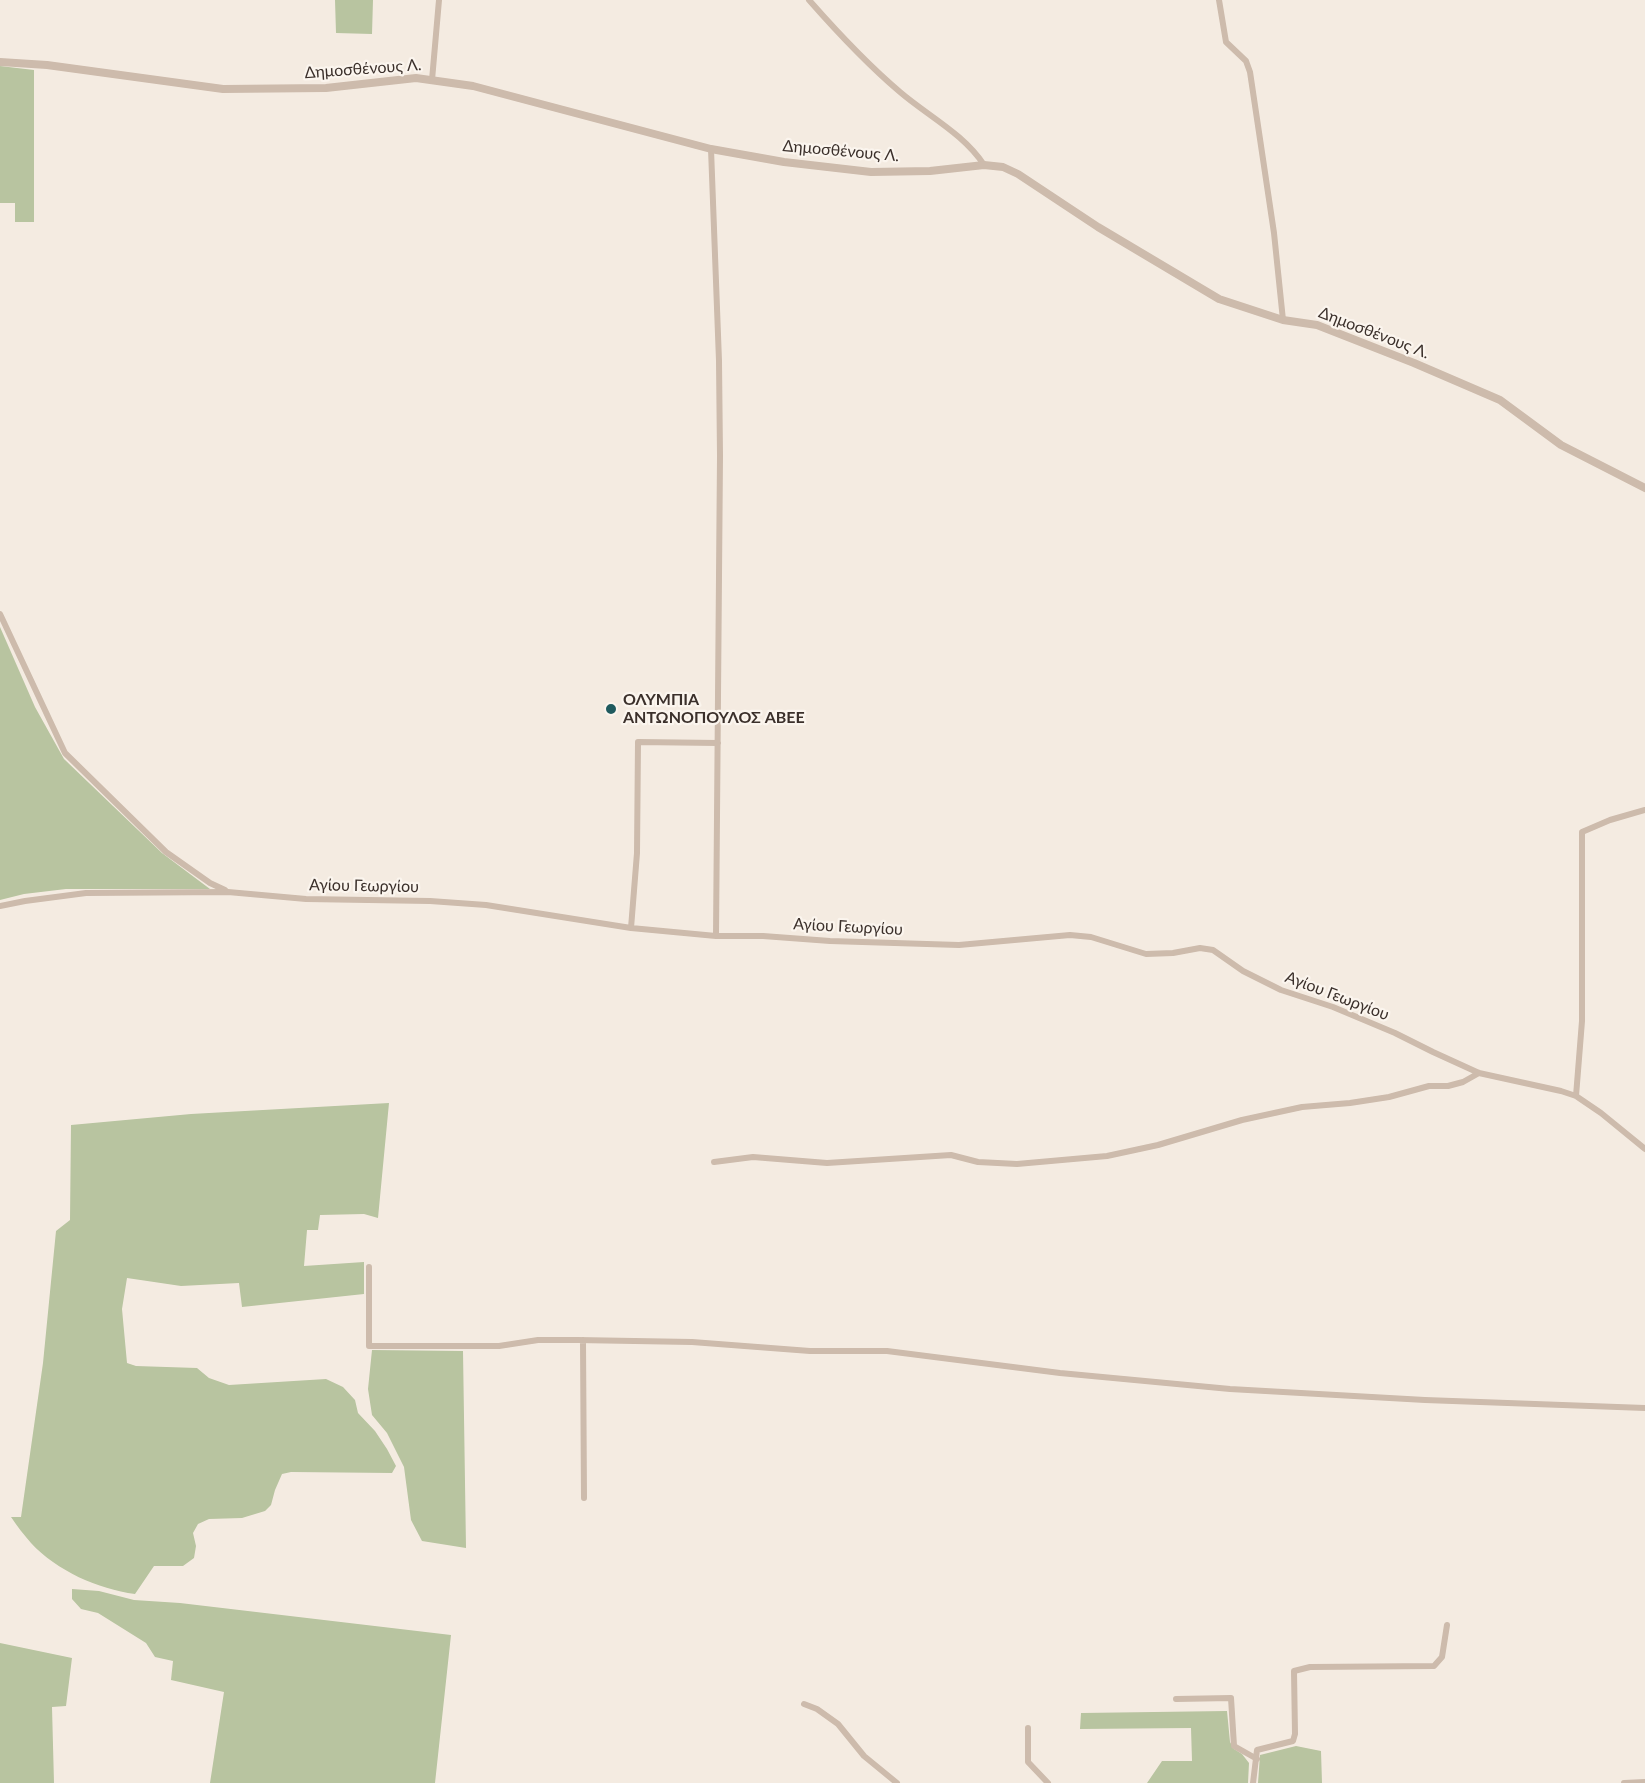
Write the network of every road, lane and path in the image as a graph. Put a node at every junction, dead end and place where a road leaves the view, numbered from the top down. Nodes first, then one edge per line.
1 (439, 0) edge
2 (809, 0) edge
3 (1219, 0) edge
4 (0, 62) edge
5 (432, 80) junction
6 (711, 149) junction
7 (984, 165) junction
8 (1283, 320) junction
9 (1645, 488) edge
10 (0, 614) edge
11 (718, 743) junction
12 (1645, 810) edge
13 (228, 892) junction
14 (0, 906) edge
15 (631, 928) junction
16 (716, 936) junction
17 (1479, 1073) junction
18 (1576, 1096) junction
19 (1645, 1149) edge
20 (714, 1162) dead end
21 (369, 1267) dead end
22 (583, 1340) junction
23 (1645, 1408) edge
24 (584, 1498) dead end
25 (1448, 1625) dead end
26 (1176, 1699) dead end
27 (804, 1704) dead end
28 (1028, 1728) dead end
29 (1257, 1759) junction
30 (1645, 1782) edge
31 (897, 1783) edge
32 (1048, 1783) edge
33 (1253, 1783) edge
34 (1624, 1783) edge

1 - 5 street
2 - 7 street
3 - 8 street
4 - 5 street, Δημοσθένους Λ.
5 - 6 street, Δημοσθένους Λ.
6 - 7 street, Δημοσθένους Λ.
6 - 11 street
7 - 8 street, Δημοσθένους Λ.
8 - 9 street, Δημοσθένους Λ.
10 - 13 street
11 - 15 street
11 - 16 street
12 - 18 street
13 - 14 street, Αγίου Γεωργίου
13 - 15 street, Αγίου Γεωργίου
15 - 16 street, Αγίου Γεωργίου
16 - 17 street, Αγίου Γεωργίου
17 - 18 street, Αγίου Γεωργίου
17 - 20 street
18 - 19 street, Αγίου Γεωργίου
21 - 22 street
22 - 23 street
22 - 24 street
25 - 29 street
26 - 29 street
27 - 31 street
28 - 32 street
29 - 33 street
30 - 34 street

